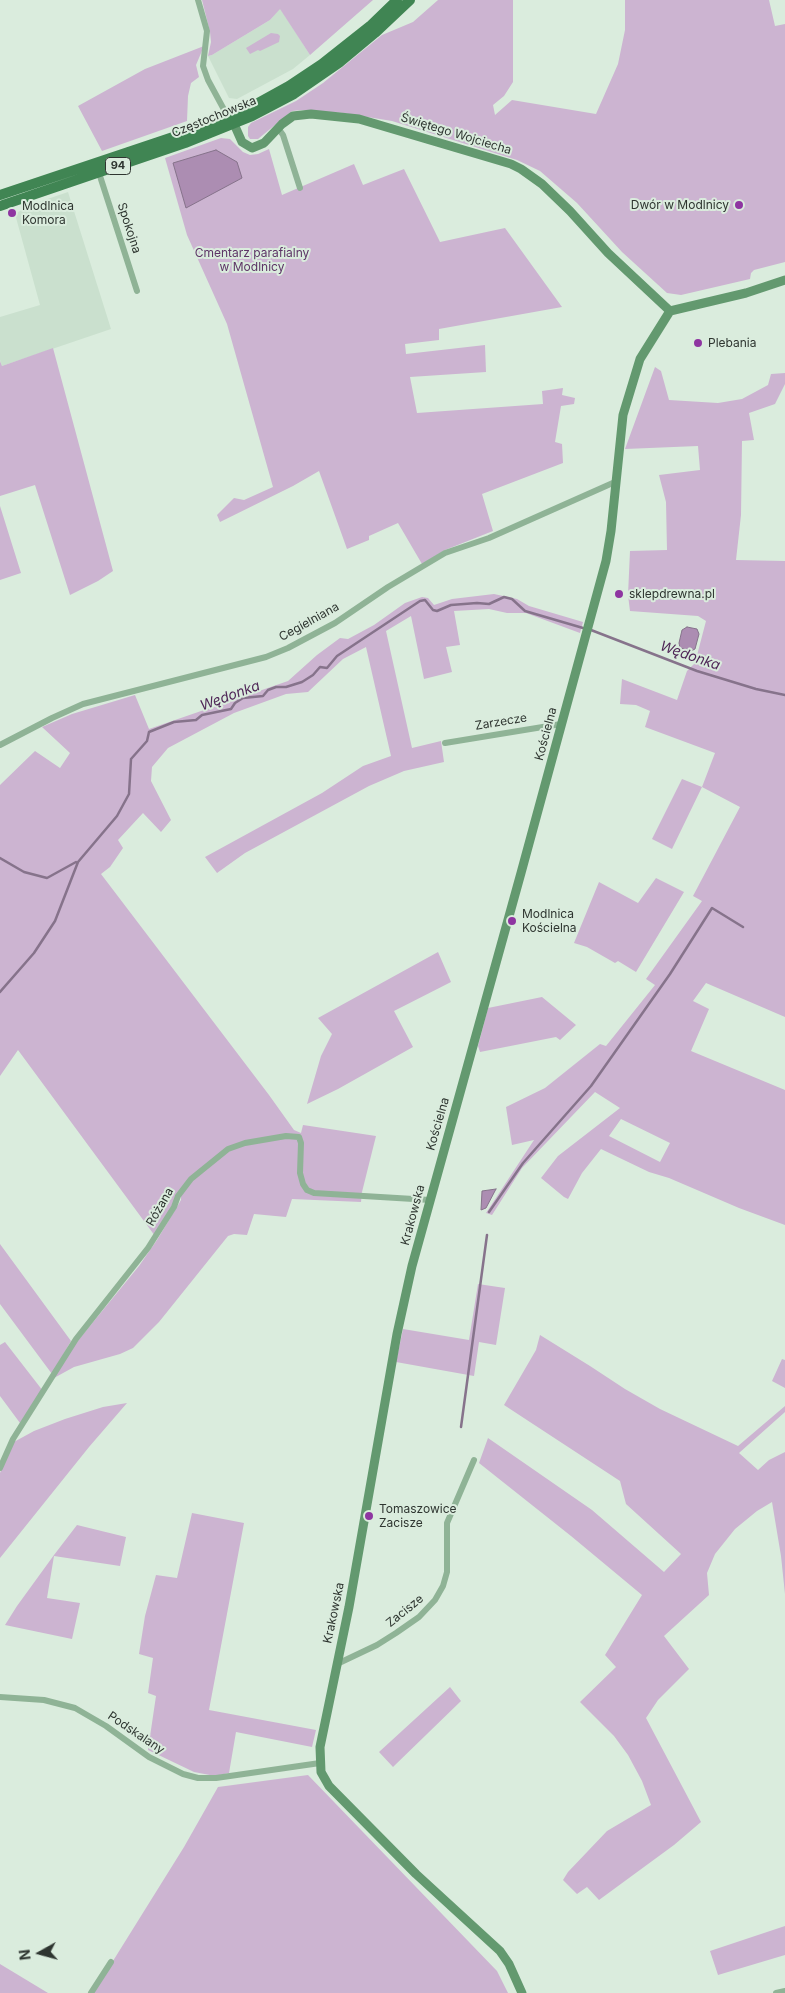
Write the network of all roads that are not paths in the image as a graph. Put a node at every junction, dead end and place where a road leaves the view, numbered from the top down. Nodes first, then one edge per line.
1 (198, 0) edge
2 (397, 0) edge
3 (410, 0) edge
4 (231, 121) junction
5 (278, 128) junction
6 (99, 172) junction
7 (300, 188) dead end
8 (0, 195) edge
9 (0, 206) edge
10 (785, 280) edge
11 (137, 291) dead end
12 (670, 311) junction
13 (615, 482) junction
14 (561, 724) junction
15 (445, 743) dead end
16 (0, 745) edge
17 (439, 1165) joint
18 (430, 1200) junction
19 (474, 1460) dead end
20 (0, 1468) edge
21 (337, 1664) junction
22 (0, 1697) edge
23 (320, 1764) junction
24 (111, 1962) dead end
25 (785, 1991) edge
26 (91, 1993) edge
27 (522, 1993) edge
28 (776, 1993) edge

1 - 4 street
2 - 4 main road, Częstochowska / 94
3 - 4 main road, Częstochowska / 94
4 - 5 street, Świętego Wojciecha
4 - 6 main road, Częstochowska / 94
4 - 8 main road, Częstochowska / 94
5 - 7 street
5 - 12 street, Świętego Wojciecha
6 - 9 main road, Częstochowska / 94
6 - 11 street, Spokojna
10 - 12 street
12 - 13 street, Kościelna
13 - 14 street, Kościelna
13 - 16 street, Cegielniana
14 - 15 street, Zarzecze
14 - 17 street, Kościelna
17 - 18 street, Krakowska
18 - 20 street, Różana
18 - 21 street, Krakowska
19 - 21 street, Zacisze
21 - 23 street, Krakowska
22 - 23 street, Podskalany
23 - 27 street, Krakowska
24 - 26 street
25 - 28 street

